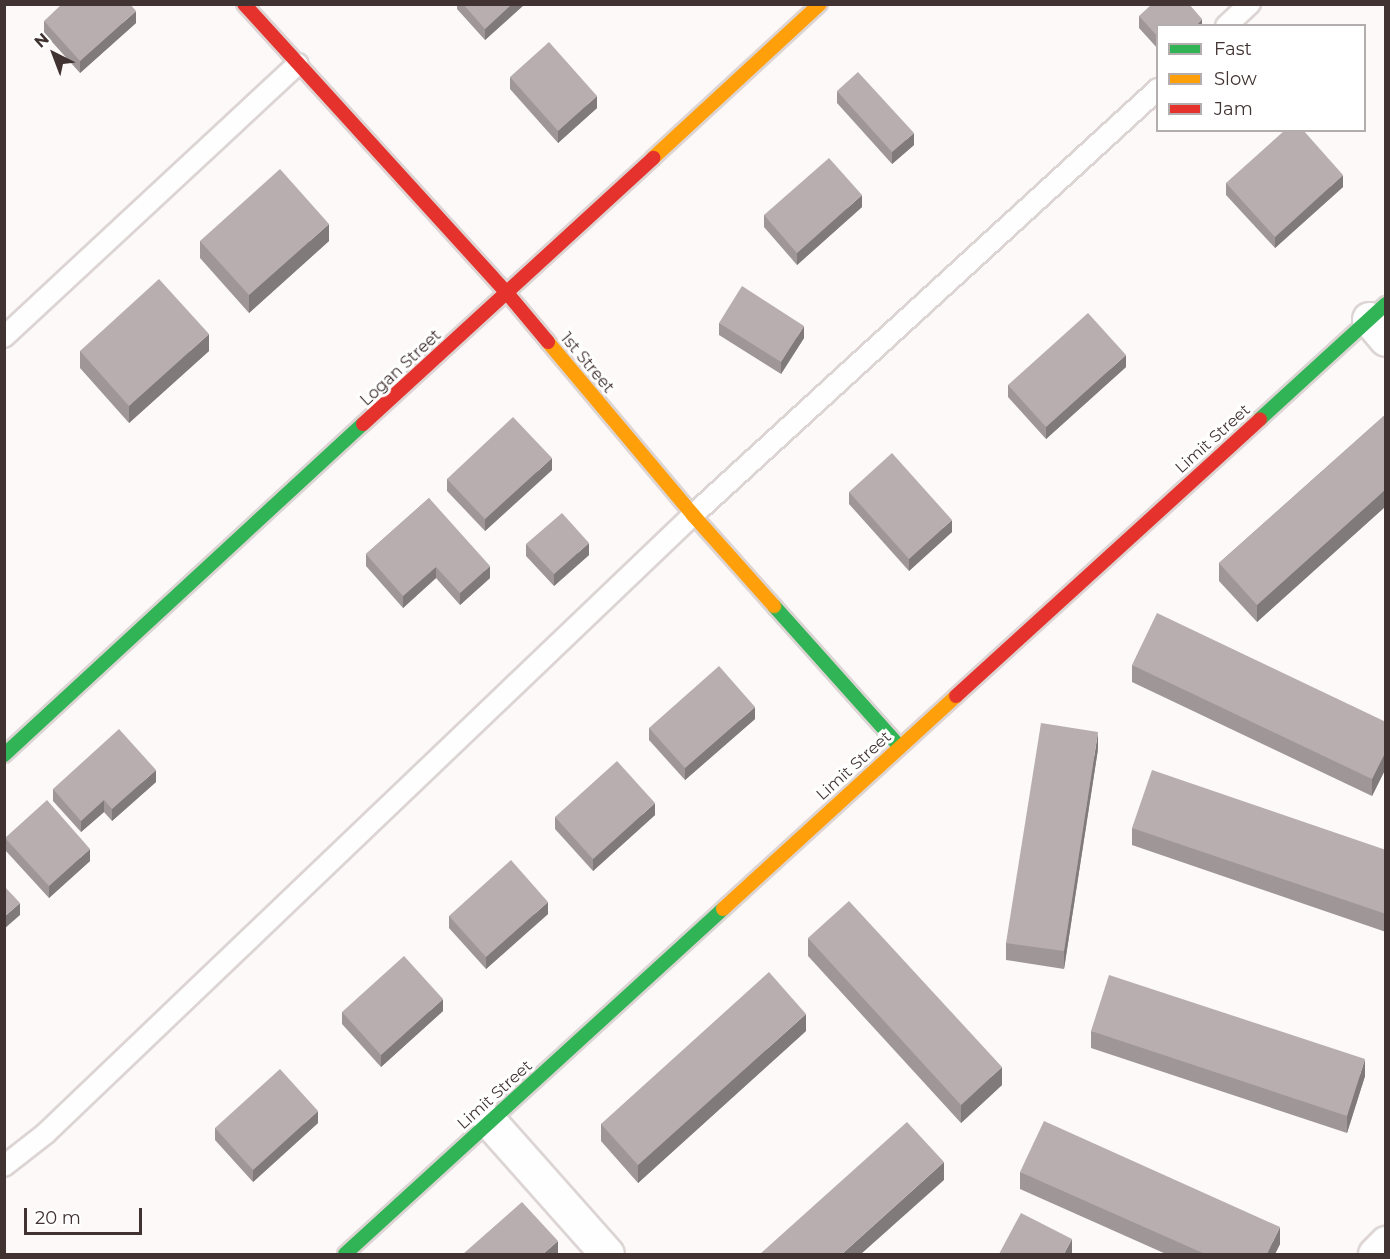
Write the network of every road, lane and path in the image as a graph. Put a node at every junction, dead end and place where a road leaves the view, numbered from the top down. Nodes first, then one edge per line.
1 (244, 4) edge
2 (819, 4) edge
3 (1250, 4) edge
4 (1228, 24) edge
5 (298, 64) junction
6 (1156, 90) edge
7 (507, 293) junction
8 (1380, 321) edge
9 (4, 337) edge
10 (693, 514) junction
11 (900, 747) junction
12 (4, 755) edge
13 (490, 1122) junction
14 (4, 1166) edge
15 (1386, 1243) edge
16 (345, 1254) edge
17 (606, 1254) edge
18 (1375, 1254) edge

1 - 5 street, 1st Street
2 - 7 street, Logan Street
3 - 4 lane
5 - 7 street, 1st Street
5 - 9 lane
6 - 10 lane
7 - 10 street, 1st Street
7 - 12 street, Logan Street
8 - 11 street, Limit Street
10 - 11 street, 1st Street
10 - 14 lane
11 - 13 street, Limit Street
13 - 16 street, Limit Street
13 - 17 street
15 - 18 street

